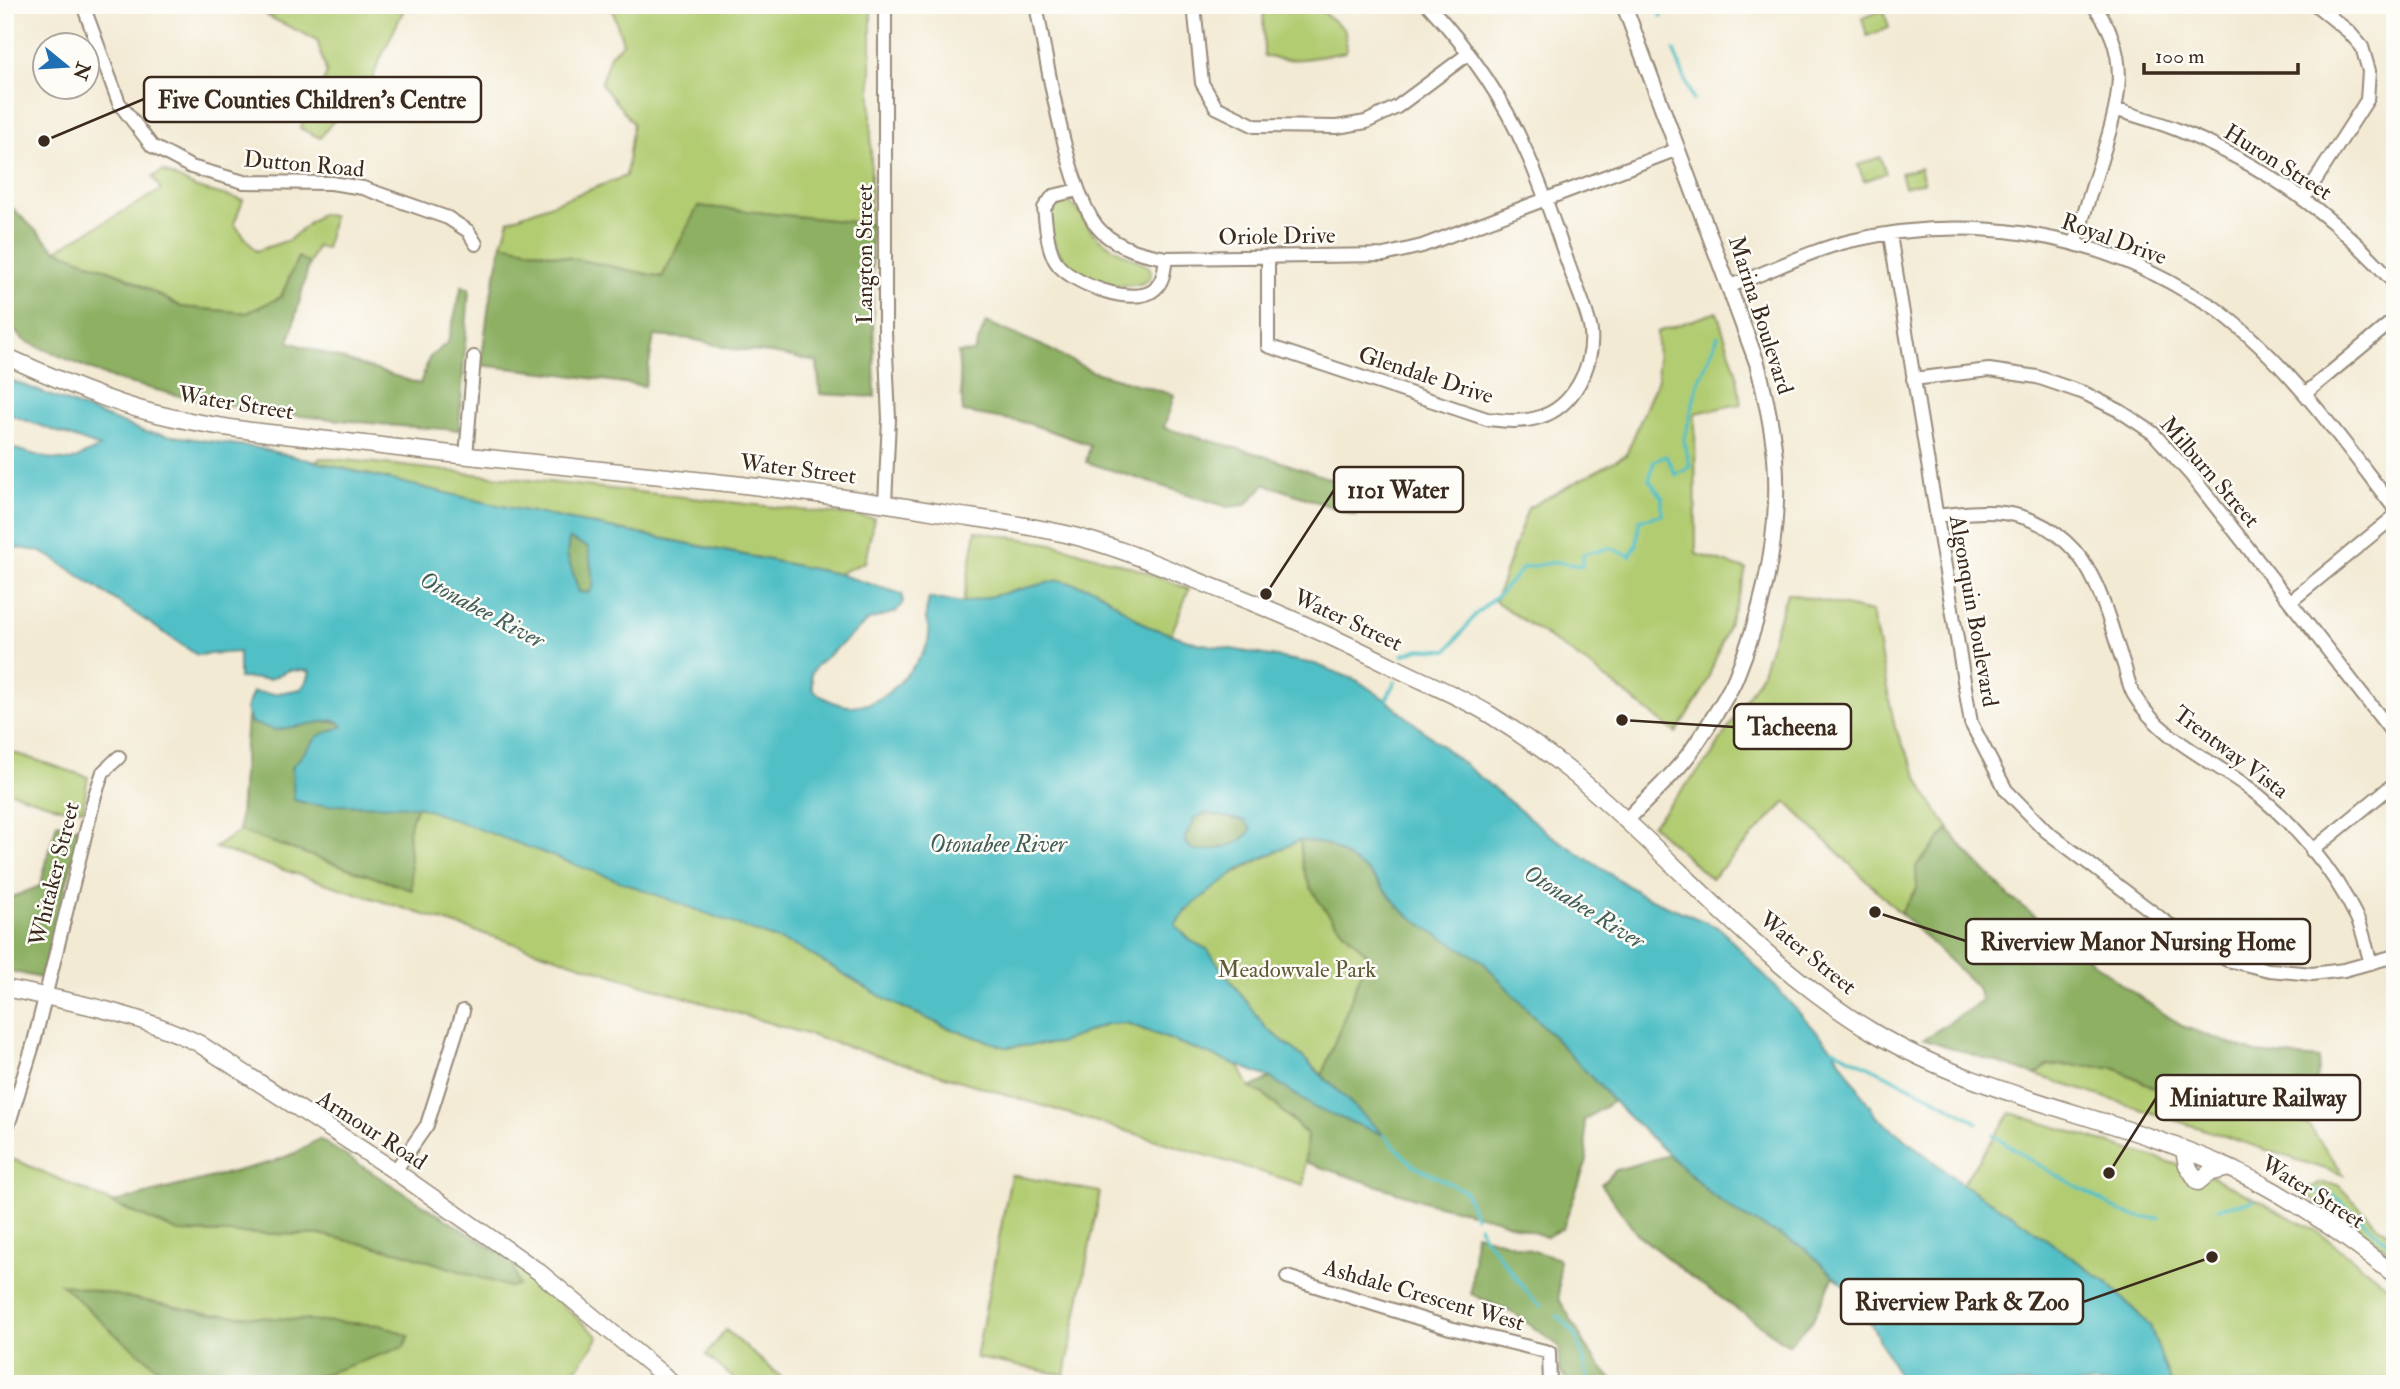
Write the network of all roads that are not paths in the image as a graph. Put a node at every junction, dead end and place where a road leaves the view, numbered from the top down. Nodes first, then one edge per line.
1 (83, 5) edge
2 (885, 5) edge
3 (1036, 5) edge
4 (1194, 5) edge
5 (1428, 5) edge
6 (1624, 5) edge
7 (2093, 5) edge
8 (2316, 5) edge
9 (1468, 54) junction
10 (2117, 110) junction
11 (1678, 149) junction
12 (1078, 190) junction
13 (2304, 198) junction
14 (1546, 199) junction
15 (1889, 235) junction
16 (2075, 243) junction
17 (477, 244) dead end
18 (1166, 258) junction
19 (1268, 258) junction
20 (2395, 285) edge
21 (1730, 286) junction
22 (2395, 319) edge
23 (5, 356) edge
24 (474, 357) dead end
25 (1913, 379) junction
26 (2306, 393) junction
27 (467, 457) junction
28 (885, 502) junction
29 (2395, 509) edge
30 (1936, 516) junction
31 (2395, 516) edge
32 (2291, 601) junction
33 (2395, 736) edge
34 (119, 757) dead end
35 (2395, 783) edge
36 (1626, 821) junction
37 (2312, 850) junction
38 (2395, 956) edge
39 (2371, 963) junction
40 (5, 988) edge
41 (44, 996) junction
42 (463, 1011) dead end
43 (5, 1128) edge
44 (2183, 1151) junction
45 (2229, 1168) junction
46 (395, 1171) junction
47 (2395, 1275) edge
48 (1287, 1277) dead end
49 (674, 1384) edge
50 (1550, 1384) edge

1 - 17 street, Dutton Road
2 - 28 street, Langton Street
3 - 12 street, Oriole Drive
4 - 9 street
5 - 9 street
6 - 11 street, Marina Boulevard
7 - 10 street
8 - 13 street
9 - 14 street
10 - 13 street, Huron Street
10 - 16 street
11 - 14 street, Oriole Drive
11 - 21 street, Marina Boulevard
12 - 18 street, Oriole Drive
12 - 18 street
13 - 20 street, Huron Street
14 - 19 street, Oriole Drive
14 - 19 street, Glendale Drive
15 - 16 street, Royal Drive
15 - 21 street, Royal Drive
15 - 25 street, Algonquin Boulevard
16 - 26 street, Royal Drive
18 - 19 street, Oriole Drive
21 - 36 street, Marina Boulevard
22 - 26 street
23 - 27 main road, Water Street
24 - 27 street
25 - 30 street, Algonquin Boulevard
25 - 32 street, Milburn Street
26 - 29 street, Royal Drive
27 - 28 main road, Water Street
28 - 36 main road, Water Street
30 - 37 street, Trentway Vista
30 - 39 street, Algonquin Boulevard
31 - 32 street
32 - 33 street, Milburn Street
34 - 41 street, Whitaker Street
35 - 37 street
36 - 44 main road, Water Street
37 - 39 street, Trentway Vista
38 - 39 street, Algonquin Boulevard
40 - 41 main road, Armour Road
41 - 43 street, Whitaker Street
41 - 46 main road, Armour Road
42 - 46 street
44 - 45 main road, Water Street
44 - 45 main road
45 - 47 main road, Water Street
46 - 49 main road, Armour Road
48 - 50 street, Ashdale Crescent West

